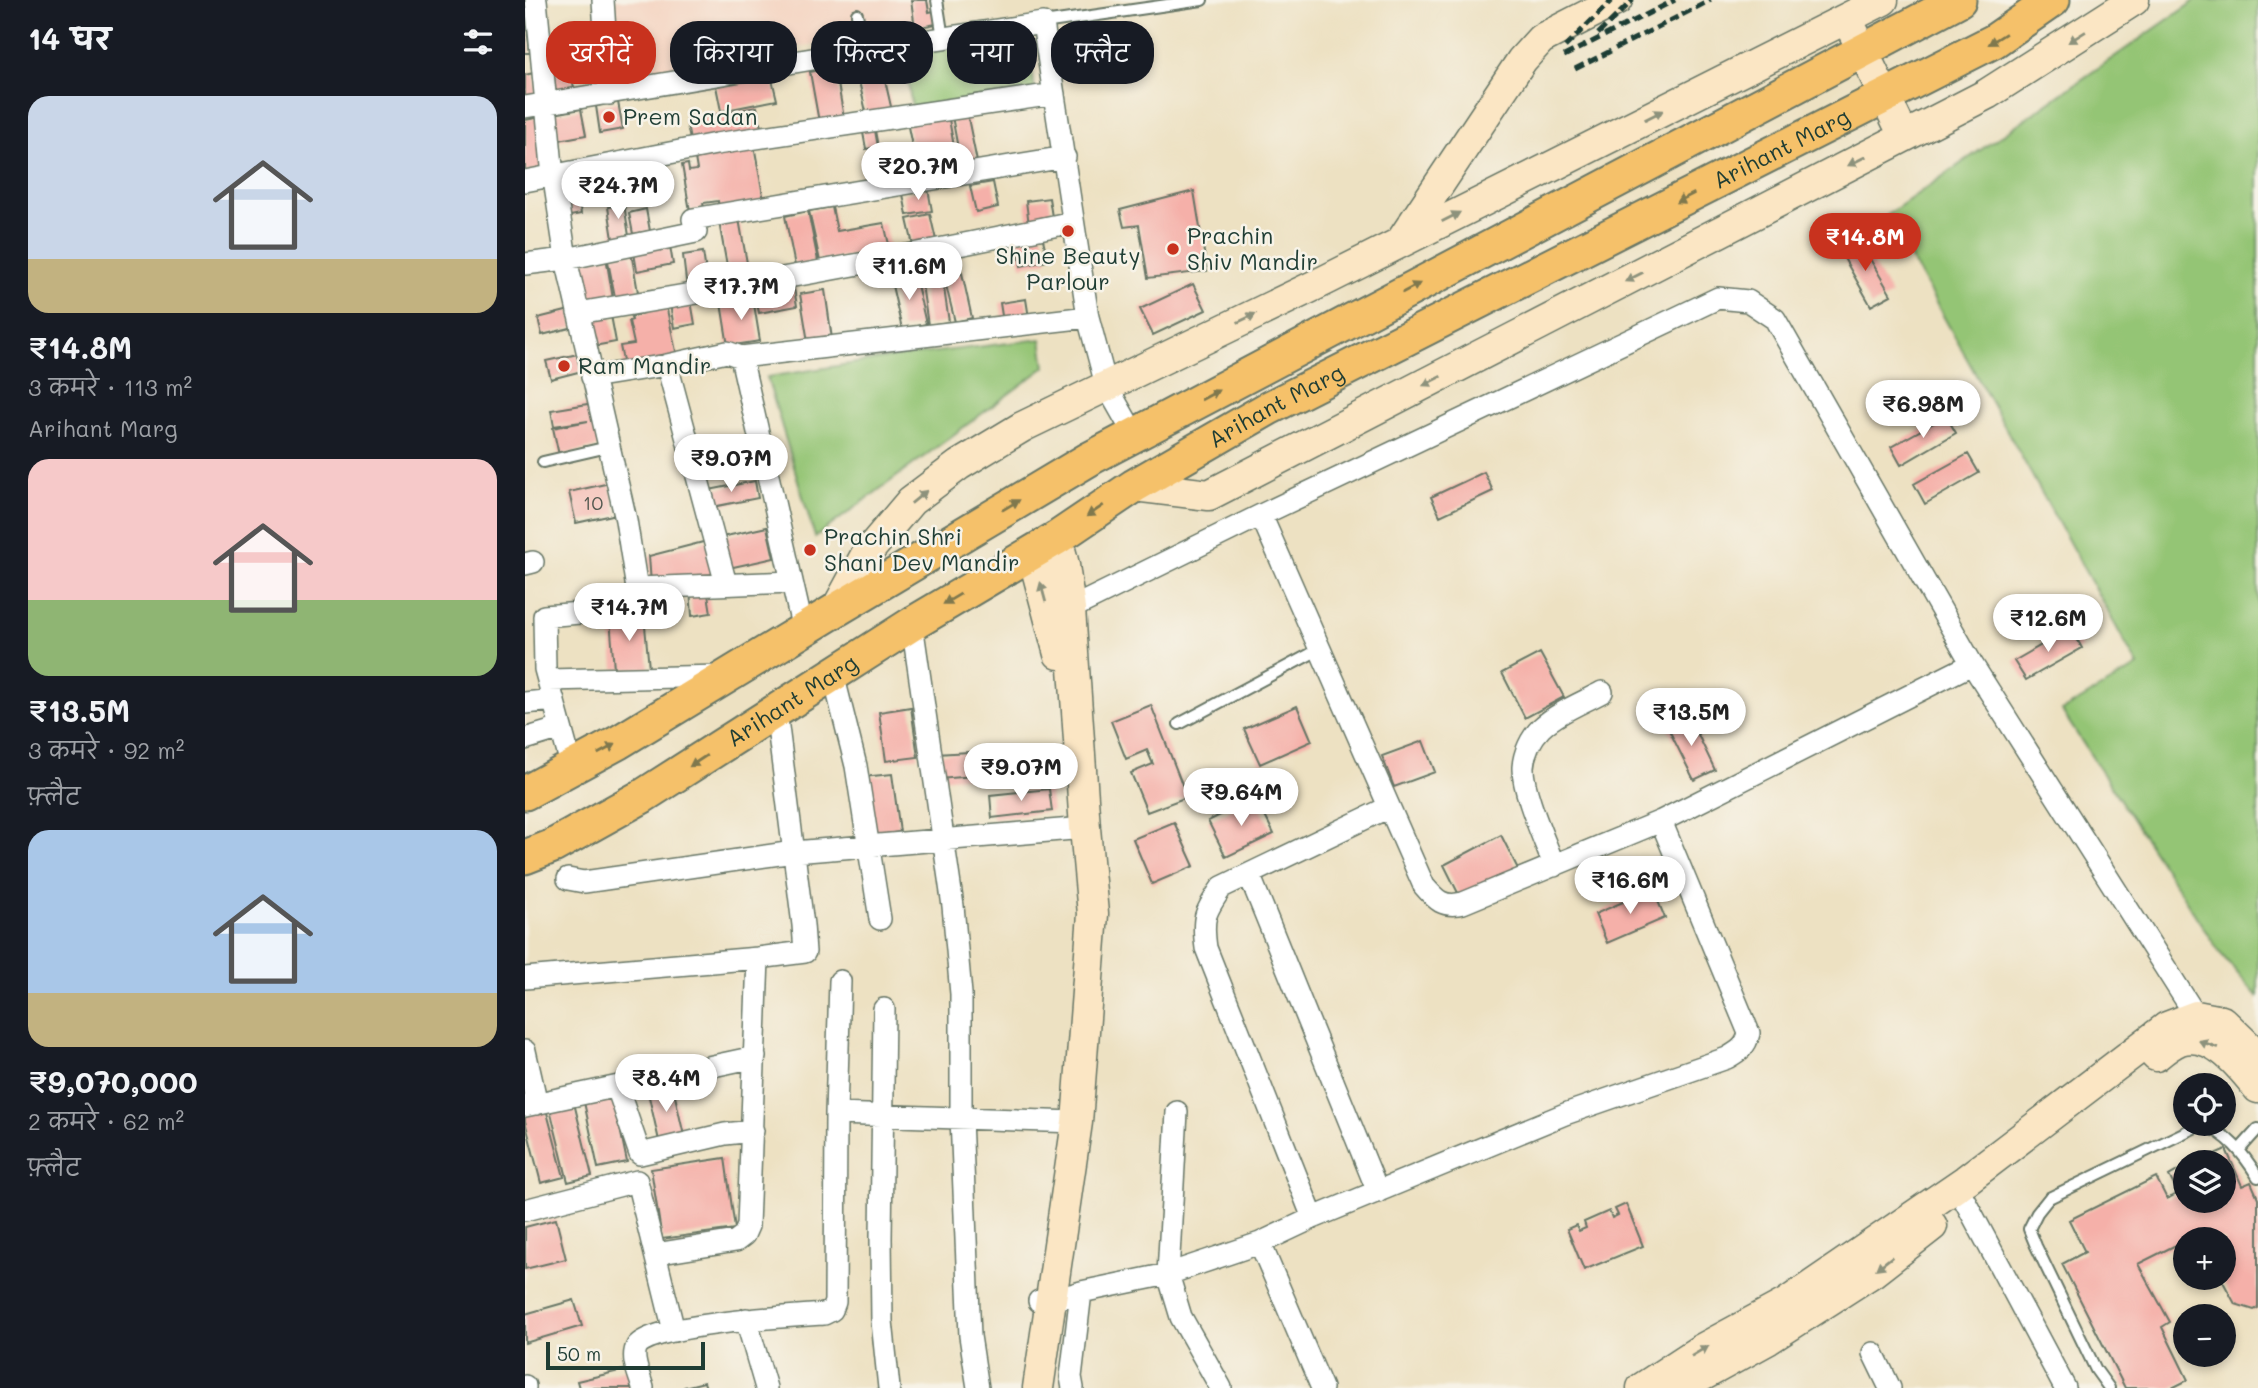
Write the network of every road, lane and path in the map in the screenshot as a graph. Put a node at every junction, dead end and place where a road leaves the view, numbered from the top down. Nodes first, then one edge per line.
1 (536, 0) edge
2 (603, 0) edge
3 (937, 0) edge
4 (1202, 0) edge
5 (1617, 0) edge
6 (1883, 0) edge
7 (1959, 0) edge
8 (2053, 0) edge
9 (2134, 0) edge
10 (1136, 5) edge
11 (857, 14) dead end
12 (1846, 19) junction
13 (858, 21) edge
14 (1043, 23) junction
15 (943, 38) junction
16 (933, 40) edge
17 (1864, 50) junction
18 (811, 59) edge
19 (609, 94) junction
20 (1054, 94) junction
21 (1886, 96) junction
22 (546, 103) junction
23 (525, 107) edge
24 (1904, 136) junction
25 (1065, 157) junction
26 (554, 174) junction
27 (525, 181) edge
28 (1073, 222) junction
29 (1400, 243) junction
30 (566, 258) junction
31 (525, 264) edge
32 (578, 313) junction
33 (1088, 317) junction
34 (741, 357) junction
35 (667, 365) junction
36 (592, 377) junction
37 (1106, 385) junction
38 (1135, 436) junction
39 (608, 447) junction
40 (543, 462) dead end
41 (1134, 486) junction
42 (1261, 515) junction
43 (1044, 545) junction
44 (792, 582) junction
45 (726, 584) junction
46 (638, 588) junction
47 (1070, 608) junction
48 (836, 610) junction
49 (912, 624) junction
50 (803, 630) junction
51 (1320, 649) junction
52 (1972, 664) junction
53 (833, 674) junction
54 (729, 676) junction
55 (543, 679) edge
56 (1602, 692) dead end
57 (525, 703) edge
58 (776, 711) junction
59 (1179, 724) dead end
60 (561, 728) junction
61 (525, 739) edge
62 (572, 768) junction
63 (525, 793) edge
64 (1389, 807) junction
65 (1661, 821) junction
66 (1080, 829) junction
67 (944, 841) junction
68 (868, 846) junction
69 (794, 852) junction
70 (525, 857) edge
71 (1554, 866) junction
72 (1249, 874) junction
73 (568, 879) dead end
74 (880, 919) dead end
75 (758, 958) junction
76 (525, 978) edge
77 (840, 981) dead end
78 (884, 1009) dead end
79 (2196, 1016) junction
80 (525, 1051) edge
81 (2258, 1056) edge
82 (755, 1057) junction
83 (617, 1087) junction
84 (2258, 1088) edge
85 (531, 1105) edge
86 (1177, 1112) dead end
87 (836, 1115) junction
88 (884, 1116) junction
89 (961, 1118) junction
90 (1072, 1121) junction
91 (2258, 1129) edge
92 (753, 1131) junction
93 (2240, 1149) junction
94 (2258, 1177) edge
95 (1378, 1192) junction
96 (1962, 1193) junction
97 (525, 1210) edge
98 (1313, 1218) junction
99 (1260, 1243) junction
100 (655, 1254) junction
101 (1168, 1274) junction
102 (1081, 1292) junction
103 (1044, 1301) junction
104 (746, 1319) junction
105 (674, 1331) junction
106 (1873, 1353) dead end
107 (643, 1388) edge
108 (766, 1388) edge
109 (889, 1388) edge
110 (978, 1388) edge
111 (1024, 1388) edge
112 (1038, 1388) edge
113 (1073, 1388) edge
114 (1221, 1388) edge
115 (1322, 1388) edge
116 (1642, 1388) edge
117 (1680, 1388) edge
118 (1891, 1388) edge
119 (2065, 1388) edge
120 (2109, 1388) edge

1 - 22 street
2 - 19 street
3 - 15 lane
4 - 10 lane
5 - 29 street
6 - 12 street
7 - 17 main road, Arihant Marg
8 -> 21 main road, Arihant Marg
9 -> 24 street
10 - 14 lane
11 - 13 lane
12 - 17 street
29 -> 12 street
14 - 15 street
14 - 20 street
15 - 16 street
17 - 21 street
38 -> 17 main road, Arihant Marg
18 - 19 street
19 - 22 street
20 - 25 street
20 - 26 street
21 - 24 street
21 -> 41 main road, Arihant Marg
22 - 23 street
22 - 26 street
24 -> 41 street
25 - 28 street
25 - 30 street
26 - 27 street
26 - 30 street
28 - 32 street
28 - 33 street
37 -> 29 street
30 - 31 street
30 - 32 street
32 - 36 street
33 - 34 street
33 - 37 street
34 - 35 street
34 - 44 street
35 - 36 street
35 - 45 street
36 - 39 street
37 - 38 street
48 -> 37 street
48 -> 38 main road, Arihant Marg
39 - 40 lane
39 - 46 street
41 -> 43 main road, Arihant Marg
42 - 47 street
42 - 51 street
42 - 52 street
43 - 47 street
43 -> 49 main road, Arihant Marg
66 -> 43 street
44 - 45 street
44 - 50 street
45 - 46 street
46 - 55 street
47 - 66 street
48 - 50 main road, Arihant Marg
49 - 53 main road, Arihant Marg
49 - 67 street
50 - 54 main road, Arihant Marg
51 - 59 lane
51 - 64 street
52 - 65 street
52 - 79 street
53 - 58 main road, Arihant Marg
53 - 68 street
54 - 55 street
62 -> 54 main road, Arihant Marg
55 - 57 street
55 - 60 street
56 - 71 street
58 - 69 street
58 -> 70 main road, Arihant Marg
60 - 61 street
60 - 62 street
62 - 63 main road, Arihant Marg
64 - 71 street
64 - 72 street
65 - 71 street
65 - 95 street
66 - 67 street
66 - 90 street
67 - 68 street
67 - 89 street
68 - 69 street
68 - 74 street
69 - 73 street
69 - 75 street
72 - 95 street
72 - 98 street
75 - 76 street
75 - 82 street
77 - 87 street
78 - 88 street
79 - 81 street
79 - 96 street
80 - 85 street
82 - 83 street
82 - 92 street
83 - 85 street
83 - 92 street
84 -> 96 street
86 - 101 street
87 - 88 street
87 - 104 street
88 - 89 street
88 - 109 street
89 - 90 street
89 - 110 street
90 - 103 street
91 - 93 lane
92 - 100 street
93 - 94 lane
93 - 120 lane
95 - 98 street
116 -> 96 street
96 -> 117 street
96 - 119 street
97 - 100 street
98 - 99 street
99 - 101 street
99 - 115 street
100 - 105 street
101 - 102 street
101 - 114 street
102 - 103 street
102 - 113 street
103 - 111 street
103 - 112 street
104 - 105 street
104 - 108 street
105 - 107 street
106 - 118 street

